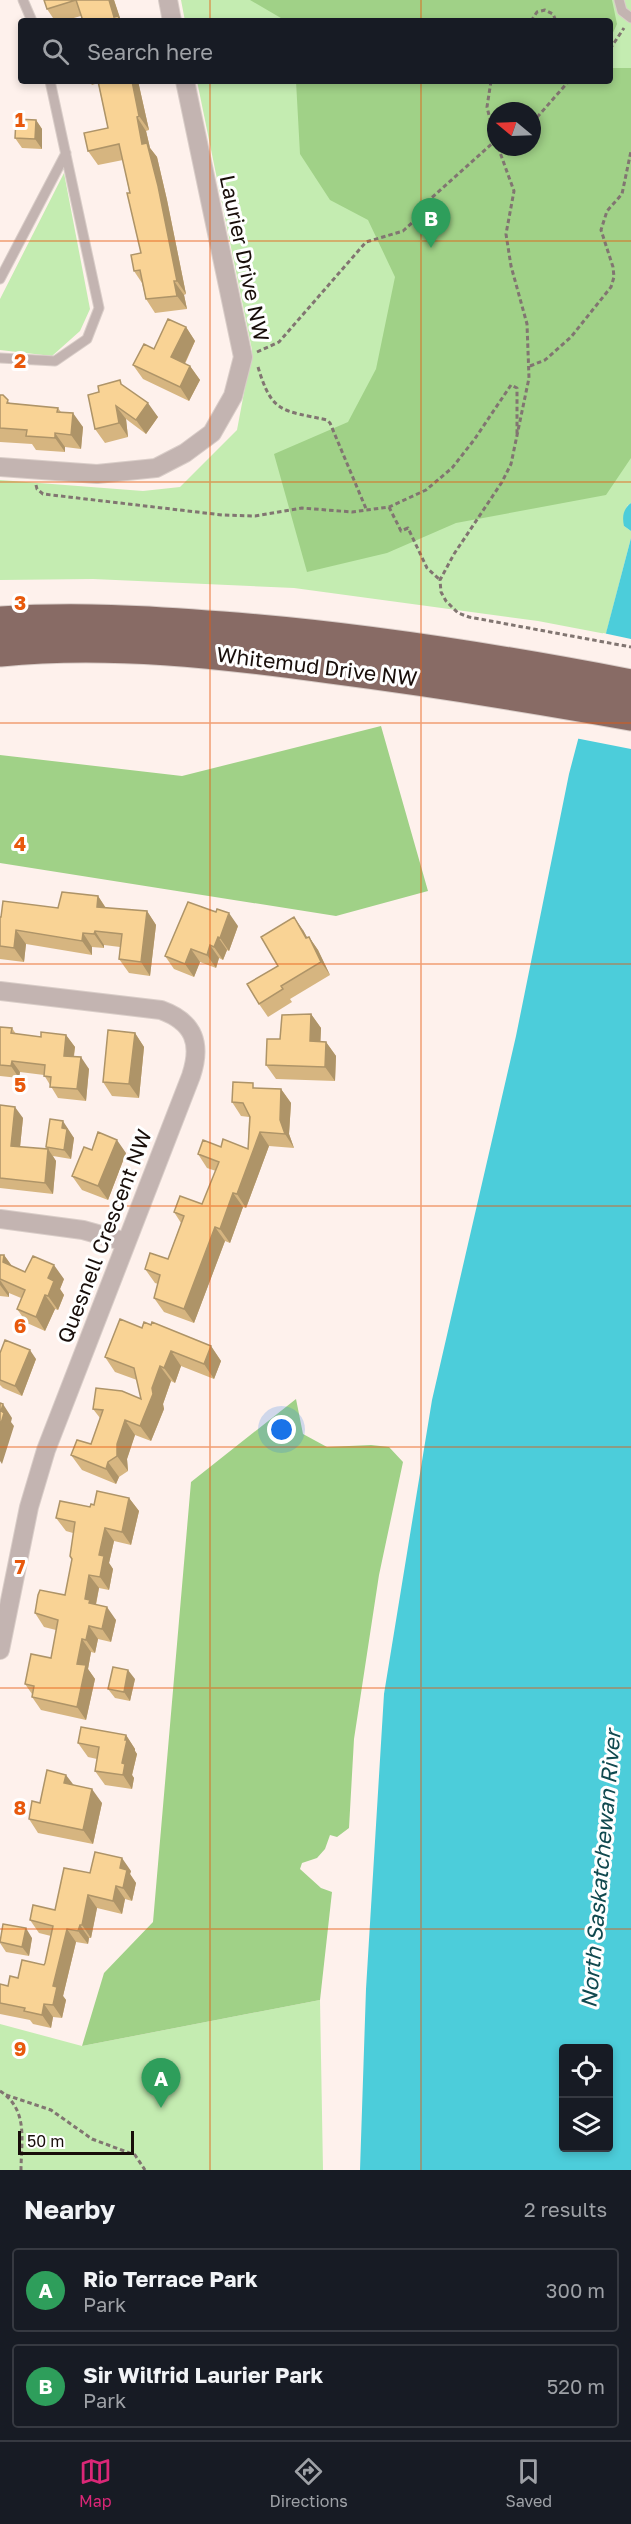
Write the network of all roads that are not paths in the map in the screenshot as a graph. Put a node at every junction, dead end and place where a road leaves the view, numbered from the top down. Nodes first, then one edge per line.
1 (23, 0) edge
2 (168, 0) edge
3 (619, 0) edge
4 (629, 17) edge
5 (31, 18) edge
6 (171, 18) edge
7 (51, 84) edge
8 (186, 84) edge
9 (66, 153) junction
10 (0, 279) edge
11 (0, 358) edge
12 (0, 467) edge
13 (0, 624) edge
14 (0, 650) edge
15 (519, 679) junction
16 (631, 686) edge
17 (631, 714) edge
18 (0, 991) edge
19 (0, 1219) edge
20 (126, 1242) junction
21 (0, 1650) edge

1 - 5 lane
2 - 6 street
3 - 4 lane
7 - 9 lane
8 - 12 street, Laurier Drive NW
9 - 10 lane
9 - 11 lane
13 - 15 highway, Whitemud Drive NW
14 - 15 highway, Whitemud Drive NW
15 - 16 highway, Whitemud Drive NW
15 - 17 highway, Whitemud Drive NW
18 - 20 street, Quesnell Crescent NW
19 - 20 street
20 - 21 street, Quesnell Crescent NW

